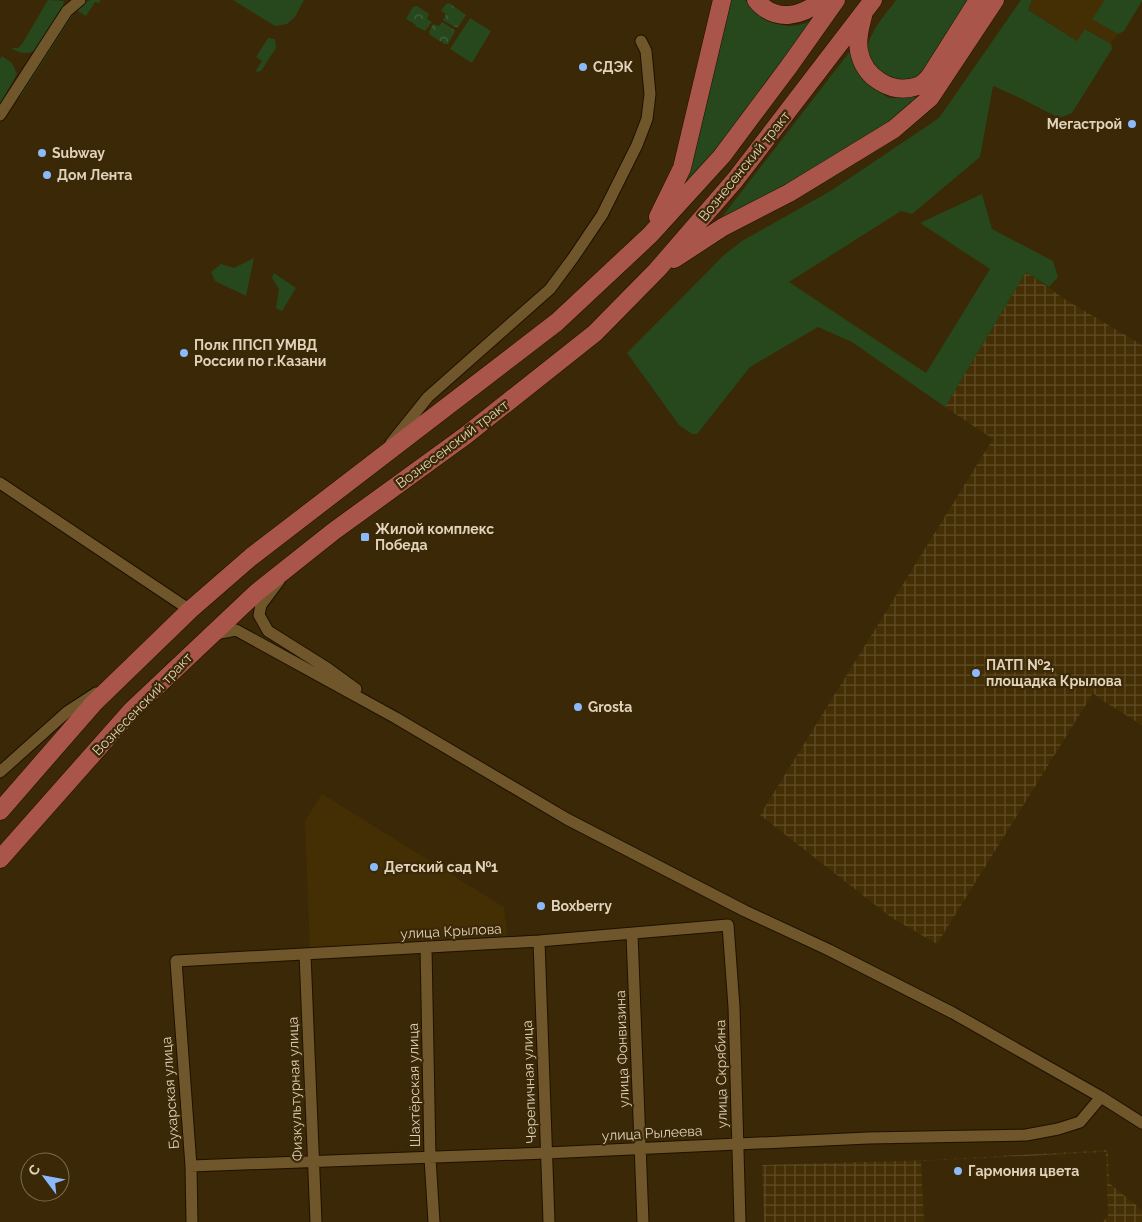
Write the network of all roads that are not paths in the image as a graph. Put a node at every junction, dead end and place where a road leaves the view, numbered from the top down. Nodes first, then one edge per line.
1 (80, 0) edge
2 (722, 0) edge
3 (756, 0) edge
4 (822, 0) edge
5 (836, 0) edge
6 (978, 0) edge
7 (995, 0) edge
8 (67, 6) edge
9 (868, 6) edge
10 (641, 41) dead end
11 (0, 115) edge
12 (650, 235) junction
13 (657, 270) junction
14 (378, 458) junction
15 (0, 483) edge
16 (292, 564) junction
17 (190, 610) junction
18 (208, 637) junction
19 (120, 676) junction
20 (396, 718) junction
21 (0, 772) edge
22 (0, 811) edge
23 (0, 859) edge
24 (728, 925) joint
25 (632, 934) junction
26 (539, 941) junction
27 (426, 947) junction
28 (305, 954) junction
29 (176, 962) joint
30 (1101, 1097) junction
31 (1142, 1123) edge
32 (737, 1144) junction
33 (641, 1149) junction
34 (546, 1153) junction
35 (430, 1158) junction
36 (313, 1162) junction
37 (190, 1166) junction
38 (192, 1222) edge
39 (316, 1222) edge
40 (434, 1222) edge
41 (549, 1222) edge
42 (644, 1222) edge
43 (740, 1222) edge

1 - 8 street
2 - 12 main road
3 - 4 main road
5 - 12 main road, Вознесенский тракт
6 - 9 main road
7 - 13 main road
8 - 11 street
9 - 13 main road, Вознесенский тракт
10 - 14 street
12 - 14 main road, Вознесенский тракт
13 - 16 main road, Вознесенский тракт
14 - 17 main road, Вознесенский тракт
15 - 17 street
16 - 18 main road, Вознесенский тракт
16 - 20 street
17 - 19 main road, Вознесенский тракт
18 - 20 street
18 - 23 main road, Вознесенский тракт
19 - 21 street
19 - 22 main road, Вознесенский тракт
20 - 30 street
24 - 25 street, улица Крылова
24 - 32 street, улица Скрябина
25 - 26 street, улица Крылова
25 - 33 street, улица Фонвизина
26 - 27 street, улица Крылова
26 - 34 street, Черепичная улица
27 - 28 street, улица Крылова
27 - 35 street, Шахтёрская улица
28 - 29 street, улица Крылова
28 - 36 street, Физкультурная улица
29 - 37 street, Бухарская улица
30 - 31 street
30 - 32 street, улица Рылеева
32 - 33 street, улица Рылеева
32 - 43 street, улица Скрябина
33 - 34 street, улица Рылеева
33 - 42 street, улица Фонвизина
34 - 35 street, улица Рылеева
34 - 41 street, Черепичная улица
35 - 36 street, улица Рылеева
35 - 40 street, Шахтёрская улица
36 - 37 street, улица Рылеева
36 - 39 street, Физкультурная улица
37 - 38 street, Бухарская улица

